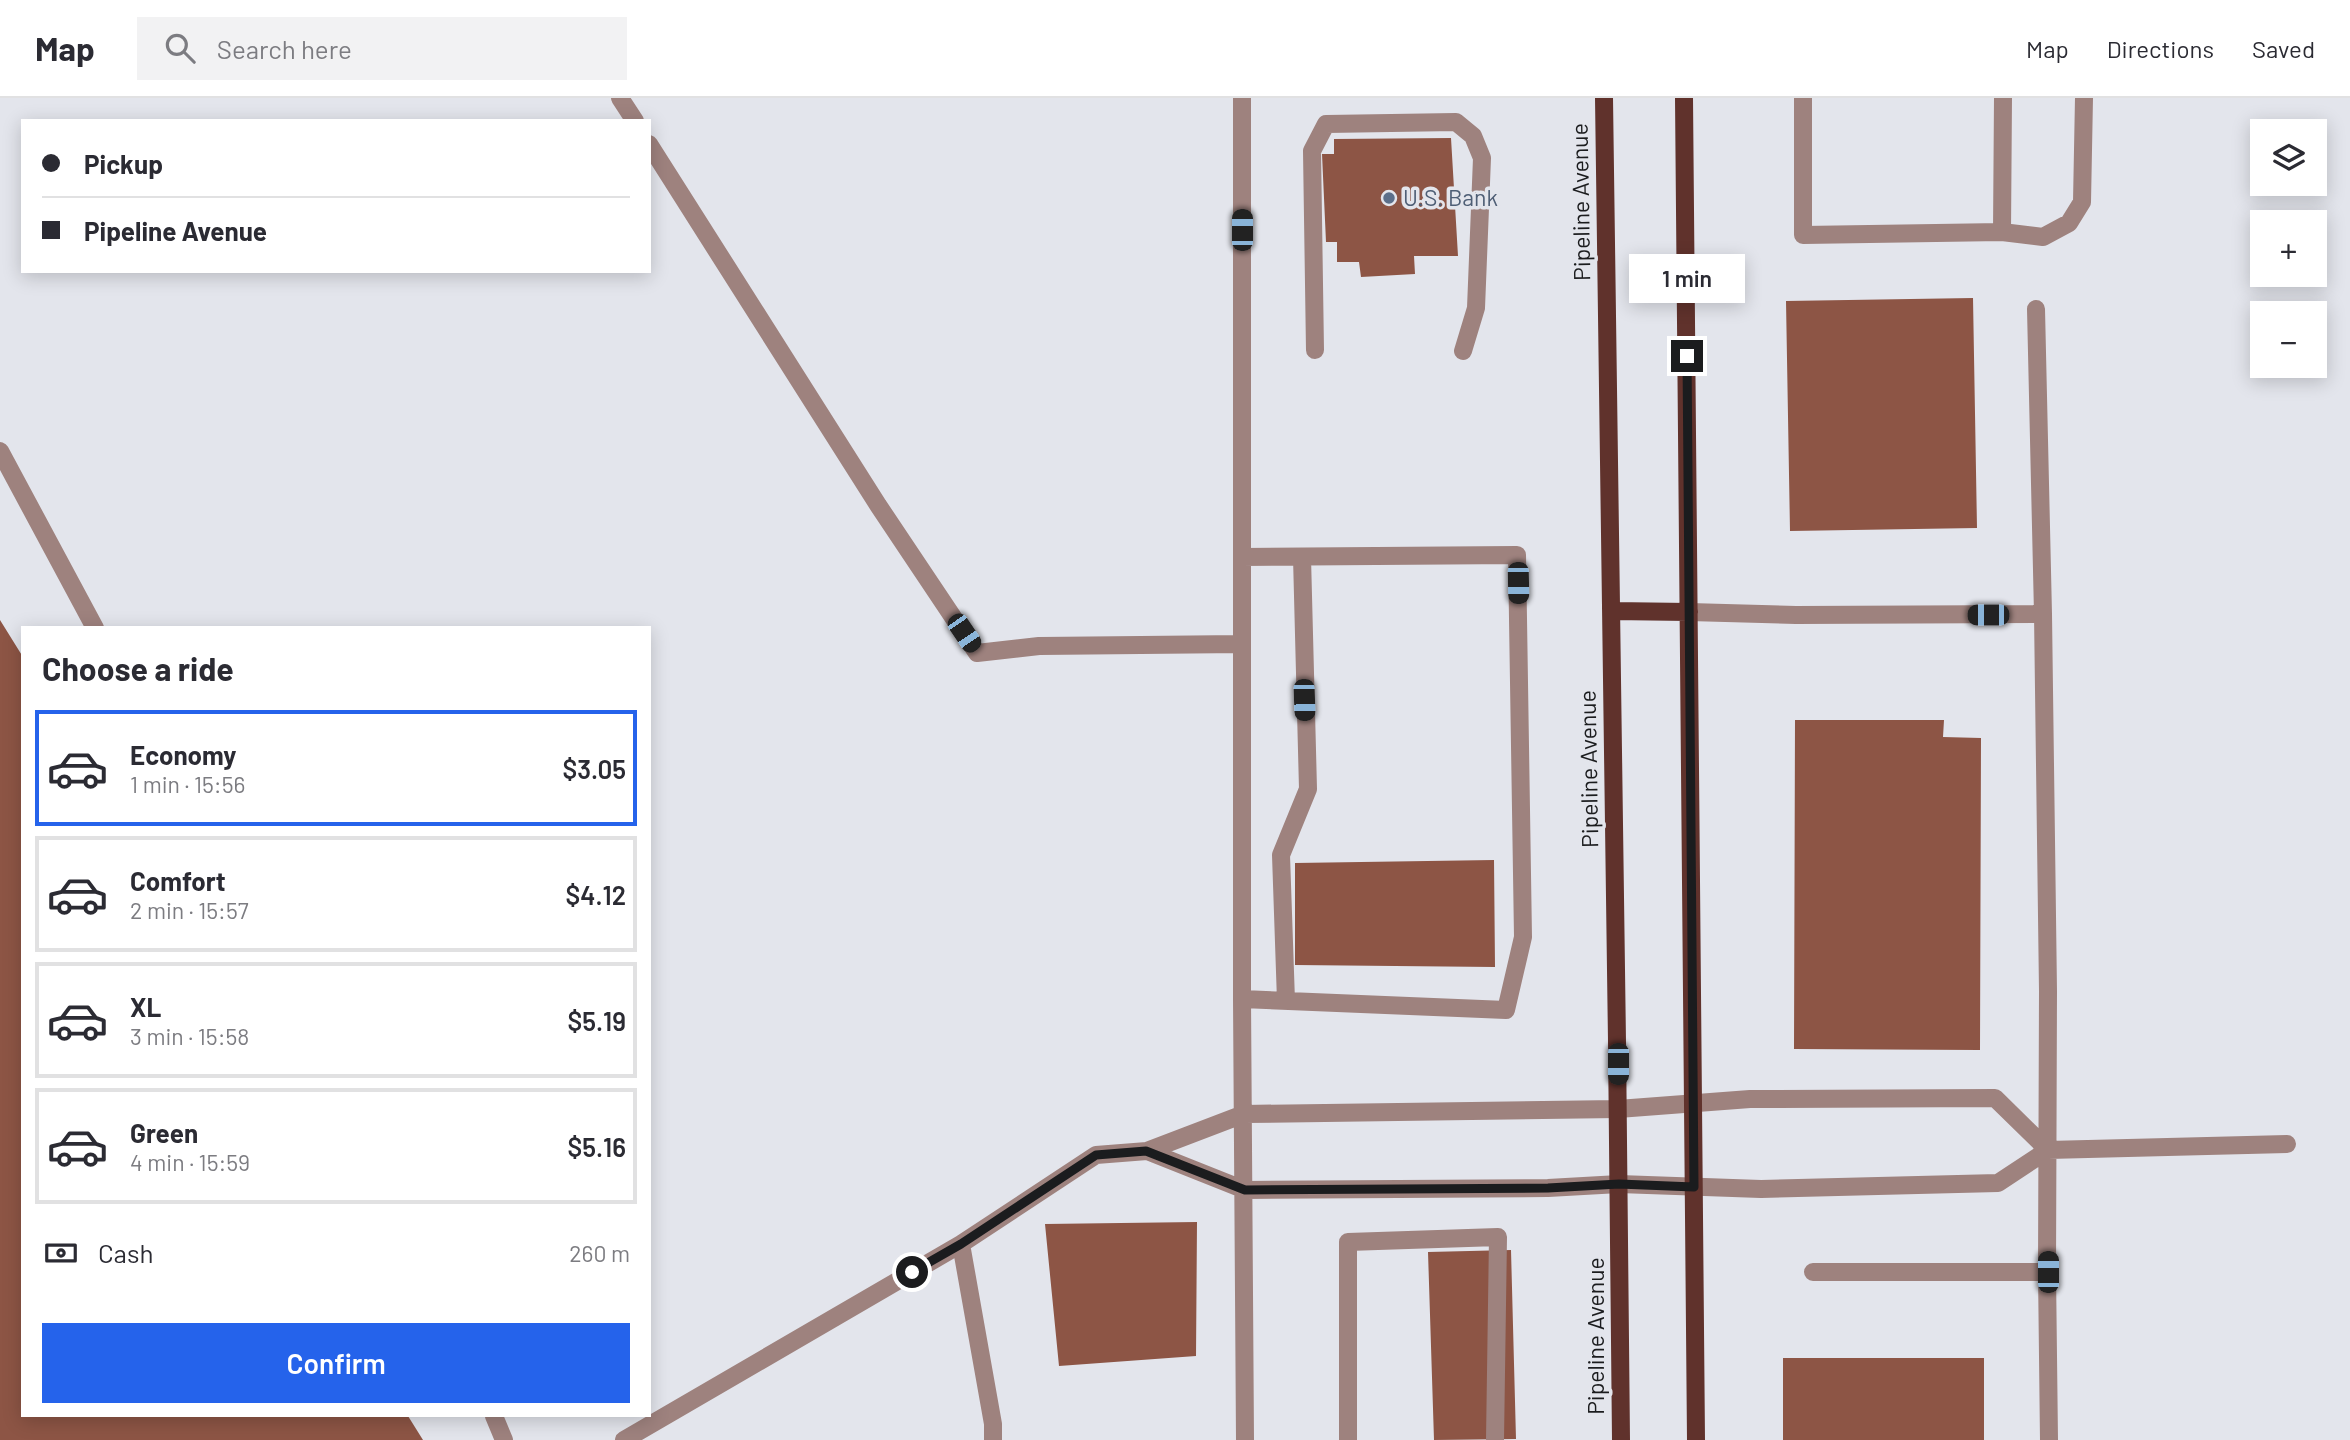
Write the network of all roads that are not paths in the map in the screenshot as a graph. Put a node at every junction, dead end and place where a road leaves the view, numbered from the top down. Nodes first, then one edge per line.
1 (620, 98) edge
2 (1242, 98) edge
3 (1604, 98) edge
4 (1684, 98) edge
5 (1803, 98) edge
6 (2003, 98) edge
7 (2084, 98) edge
8 (634, 119) edge
9 (651, 147) edge
10 (2002, 232) junction
11 (2036, 309) dead end
12 (1315, 350) dead end
13 (1463, 351) dead end
14 (0, 451) edge
15 (1242, 557) junction
16 (1302, 557) junction
17 (1612, 611) junction
18 (1689, 612) junction
19 (2043, 614) junction
20 (94, 626) edge
21 (1242, 643) junction
22 (1242, 999) junction
23 (1286, 1001) junction
24 (1694, 1101) junction
25 (1618, 1109) junction
26 (1244, 1114) junction
27 (2287, 1144) dead end
28 (2048, 1150) junction
29 (1146, 1151) junction
30 (1619, 1184) junction
31 (1694, 1187) junction
32 (1245, 1190) junction
33 (961, 1244) junction
34 (1814, 1272) dead end
35 (2048, 1272) junction
36 (494, 1417) edge
37 (504, 1440) edge
38 (624, 1440) edge
39 (993, 1440) edge
40 (1245, 1440) edge
41 (1348, 1440) edge
42 (1495, 1440) edge
43 (1620, 1440) edge
44 (1696, 1440) edge
45 (2049, 1440) edge

1 - 8 lane
2 - 15 lane
3 - 17 main road, Pipeline Avenue
4 - 18 main road
5 - 10 lane
6 - 10 lane
7 - 10 lane
9 - 21 lane
11 - 19 lane
12 - 13 lane
14 - 20 lane
15 - 16 lane
15 - 21 lane
16 - 23 lane
16 - 23 lane
17 - 18 main road
17 - 25 main road, Pipeline Avenue
18 - 19 lane
18 - 24 main road
19 - 28 lane
21 - 22 lane
22 - 23 lane
22 - 26 lane
24 - 25 lane
24 - 28 lane
24 - 31 main road
25 - 26 lane
25 - 30 main road, Pipeline Avenue
26 - 29 lane
26 - 32 lane
27 - 28 lane
28 - 31 lane
28 - 35 lane
29 - 32 lane
29 - 33 lane
30 - 31 lane
30 - 32 lane
30 - 43 main road, Pipeline Avenue
31 - 44 main road
32 - 40 lane
33 - 38 lane
33 - 39 lane
34 - 35 lane
35 - 45 lane
36 - 37 lane
41 - 42 lane

